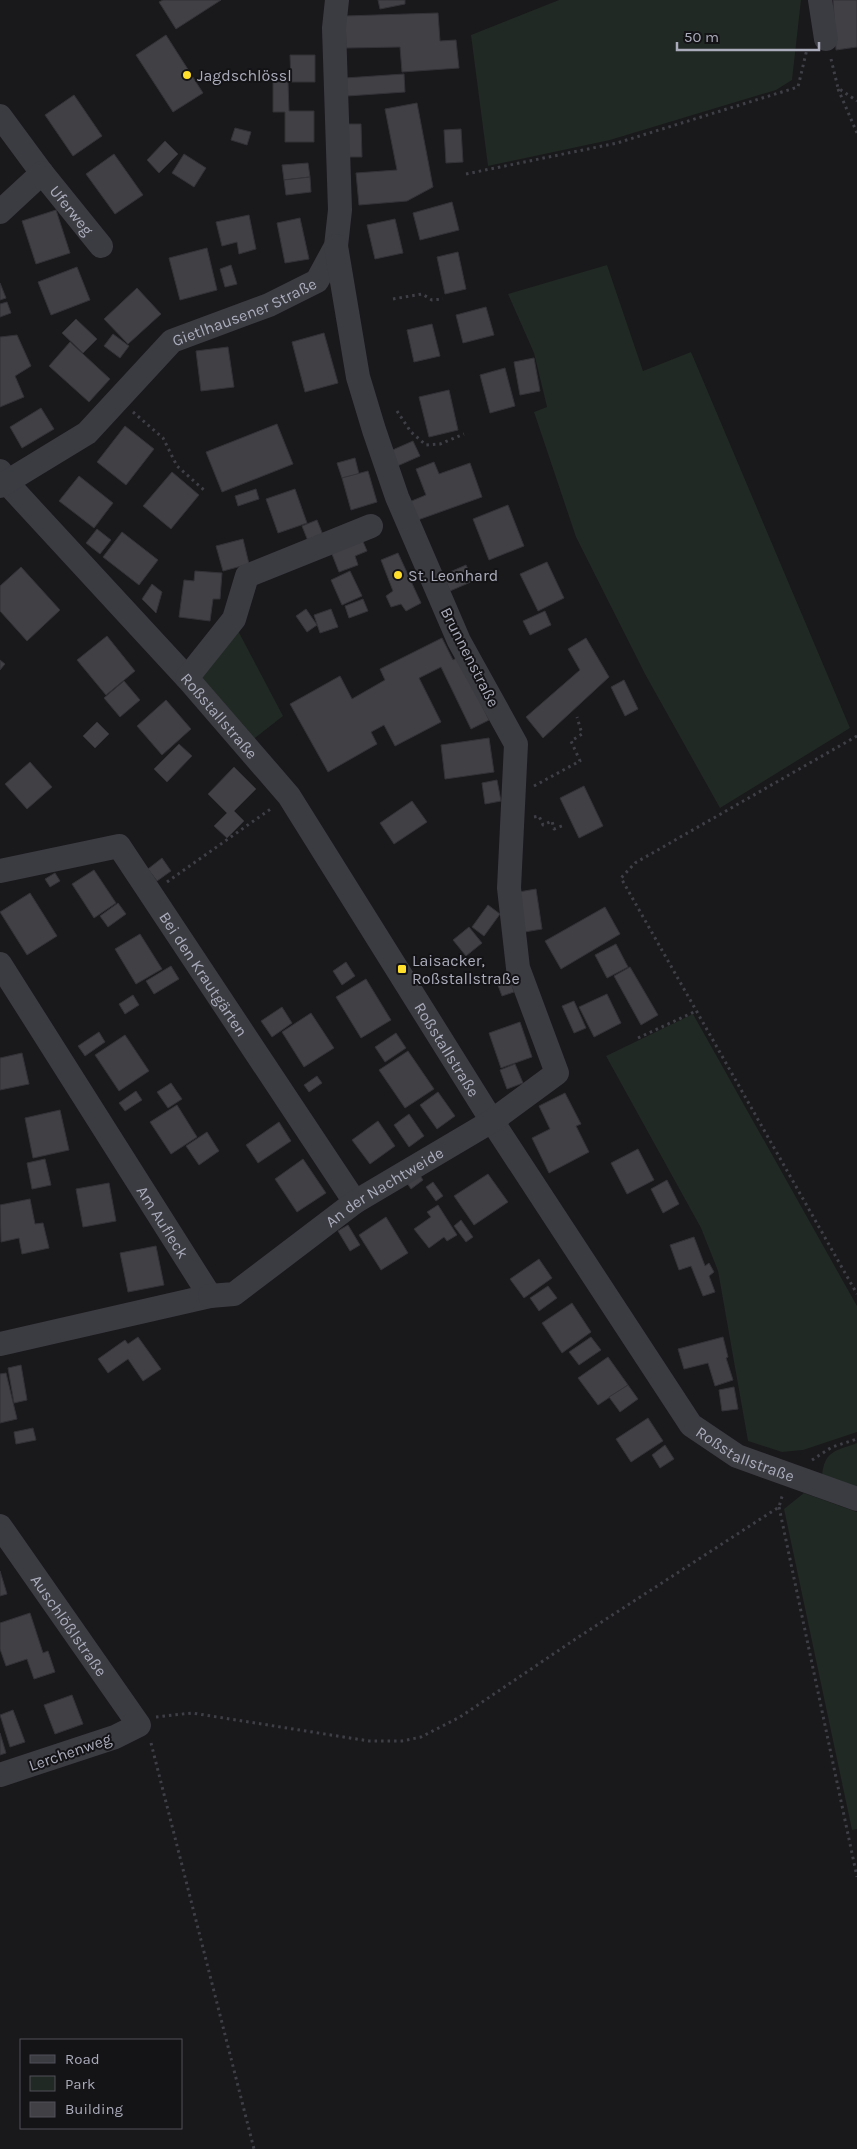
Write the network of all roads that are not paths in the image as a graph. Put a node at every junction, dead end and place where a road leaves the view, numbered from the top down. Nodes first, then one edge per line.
1 (337, 0) edge
2 (820, 0) edge
3 (817, 44) road end
4 (0, 116) edge
5 (42, 173) junction
6 (0, 212) edge
7 (101, 246) dead end
8 (336, 246) junction
9 (2, 480) edge
10 (371, 526) dead end
11 (188, 678) junction
12 (0, 871) edge
13 (0, 964) edge
14 (557, 1073) joint
15 (492, 1121) junction
16 (356, 1202) junction
17 (210, 1296) junction
18 (0, 1344) edge
19 (857, 1499) edge
20 (0, 1526) edge
21 (138, 1725) joint
22 (0, 1775) edge

1 - 8 street, Gietlhausener Straße
2 - 3 street
4 - 5 street, Uferweg
5 - 6 street, Uferweg
5 - 7 street, Uferweg
8 - 9 street, Gietlhausener Straße
8 - 14 street, Brunnenstraße
9 - 11 street, Roßstallstraße
10 - 11 street
11 - 15 street, Roßstallstraße
12 - 16 street, Bei den Krautgärten
13 - 17 street, Am Aufleck
14 - 15 street, An der Nachtweide
15 - 16 street, An der Nachtweide
15 - 19 street, Roßstallstraße
16 - 17 street, An der Nachtweide
17 - 18 street
20 - 21 street, Auschlößlstraße
21 - 22 street, Lerchenweg

